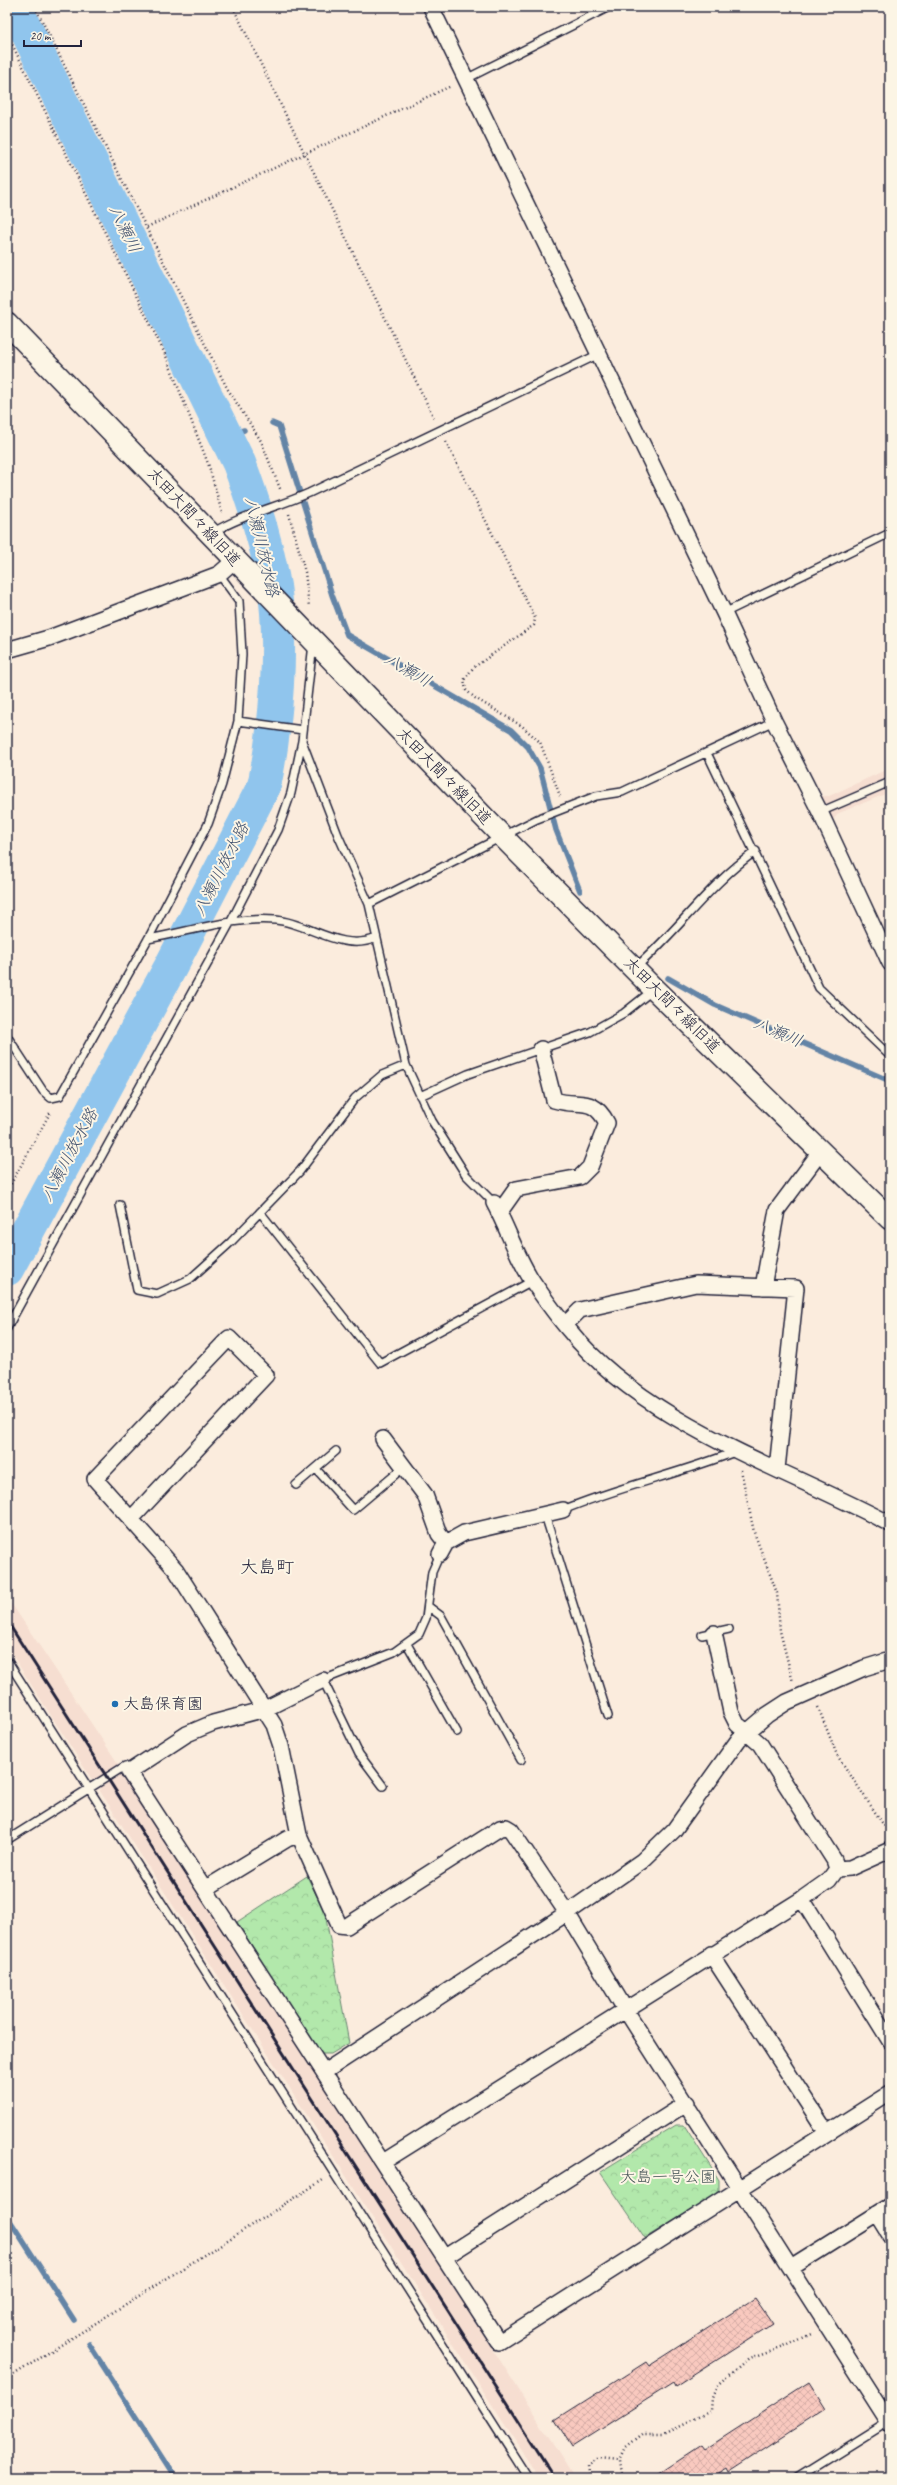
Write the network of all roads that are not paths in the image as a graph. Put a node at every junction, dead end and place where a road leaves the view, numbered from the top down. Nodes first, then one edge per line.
1 (431, 7) edge
2 (609, 7) edge
3 (466, 79) junction
4 (7, 323) edge
5 (597, 355) junction
6 (218, 529) junction
7 (890, 533) edge
8 (241, 567) junction
9 (219, 574) junction
10 (724, 613) junction
11 (310, 638) junction
12 (7, 650) edge
13 (238, 721) junction
14 (774, 721) junction
15 (300, 729) junction
16 (302, 741) junction
17 (707, 753) junction
18 (890, 782) edge
19 (820, 812) junction
20 (503, 837) junction
21 (756, 851) junction
22 (369, 904) junction
23 (230, 923) junction
24 (376, 938) junction
25 (148, 939) junction
26 (890, 962) edge
27 (635, 968) junction
28 (654, 989) junction
29 (7, 1036) edge
30 (541, 1049) junction
31 (890, 1056) edge
32 (406, 1065) junction
33 (420, 1096) junction
34 (821, 1151) junction
35 (120, 1205) dead end
36 (497, 1208) junction
37 (260, 1212) junction
38 (890, 1219) edge
39 (532, 1281) junction
40 (763, 1287) junction
41 (564, 1325) junction
42 (7, 1328) edge
43 (383, 1439) dead end
44 (336, 1451) dead end
45 (738, 1451) junction
46 (403, 1468) junction
47 (316, 1469) junction
48 (777, 1470) junction
49 (296, 1485) dead end
50 (563, 1510) joint
51 (545, 1515) junction
52 (132, 1518) junction
53 (890, 1524) edge
54 (443, 1548) junction
55 (428, 1607) junction
56 (715, 1632) dead end
57 (407, 1644) junction
58 (7, 1660) edge
59 (890, 1660) edge
60 (323, 1680) junction
61 (265, 1709) junction
62 (608, 1716) dead end
63 (457, 1732) dead end
64 (746, 1732) junction
65 (521, 1760) dead end
66 (125, 1766) dead end
67 (383, 1786) dead end
68 (88, 1788) junction
69 (299, 1835) junction
70 (7, 1840) edge
71 (890, 1850) edge
72 (837, 1869) junction
73 (205, 1890) junction
74 (802, 1899) junction
75 (567, 1913) junction
76 (711, 1954) junction
77 (625, 2008) junction
78 (890, 2040) edge
79 (324, 2072) junction
80 (890, 2093) edge
81 (687, 2103) junction
82 (827, 2133) junction
83 (383, 2162) junction
84 (741, 2190) junction
85 (890, 2206) edge
86 (877, 2214) junction
87 (890, 2235) edge
88 (444, 2257) junction
89 (791, 2268) junction
90 (889, 2422) edge
91 (528, 2478) edge
92 (797, 2478) edge

1 - 3 street
2 - 3 lane
3 - 5 street
4 - 6 street, 太田大間々線旧道
5 - 6 lane
5 - 10 street
6 - 8 street, 太田大間々線旧道
7 - 10 lane
8 - 9 street
8 - 11 street, 太田大間々線旧道
9 - 12 street
9 - 13 lane
10 - 14 street
11 - 15 lane
11 - 20 street, 太田大間々線旧道
13 - 15 lane
13 - 25 lane
14 - 17 lane
14 - 19 street
15 - 16 lane
16 - 22 lane
16 - 23 lane
17 - 20 lane
17 - 21 lane
18 - 19 lane
19 - 26 street
20 - 22 lane
20 - 27 street, 太田大間々線旧道
21 - 27 lane
21 - 31 lane
22 - 24 lane
23 - 24 lane
23 - 25 lane
23 - 42 lane
24 - 32 lane
25 - 29 lane
27 - 28 street, 太田大間々線旧道
28 - 30 lane
28 - 34 street, 太田大間々線旧道
30 - 33 lane
30 - 36 street
32 - 33 lane
32 - 37 lane
33 - 36 lane
34 - 38 street, 太田大間々線旧道
34 - 40 street
35 - 37 lane
36 - 39 street
37 - 39 lane
39 - 41 street
40 - 41 street
40 - 48 street
41 - 45 street
43 - 46 street
44 - 47 lane
45 - 48 street
45 - 50 lane
46 - 47 lane
46 - 54 street
47 - 49 lane
48 - 53 street
50 - 51 street
51 - 54 street
51 - 62 lane
52 - 52 street
52 - 61 street
54 - 55 lane
55 - 57 lane
55 - 65 lane
56 - 64 street
57 - 60 lane
57 - 63 lane
58 - 68 lane
59 - 64 street
60 - 61 street
60 - 67 lane
61 - 69 street
61 - 73 street
64 - 72 street
64 - 75 street
66 - 68 lane
68 - 70 lane
68 - 91 lane
69 - 73 street
69 - 75 street
71 - 72 street
72 - 74 street
73 - 79 street
74 - 76 street
74 - 78 street
75 - 77 street
75 - 79 street
76 - 77 street
76 - 82 street
77 - 81 street
77 - 83 street
79 - 83 street
80 - 82 street
81 - 84 street
81 - 88 street
82 - 84 street
83 - 88 street
84 - 88 street
84 - 89 street
85 - 86 street
86 - 87 street
86 - 89 street
89 - 90 street
90 - 92 lane

